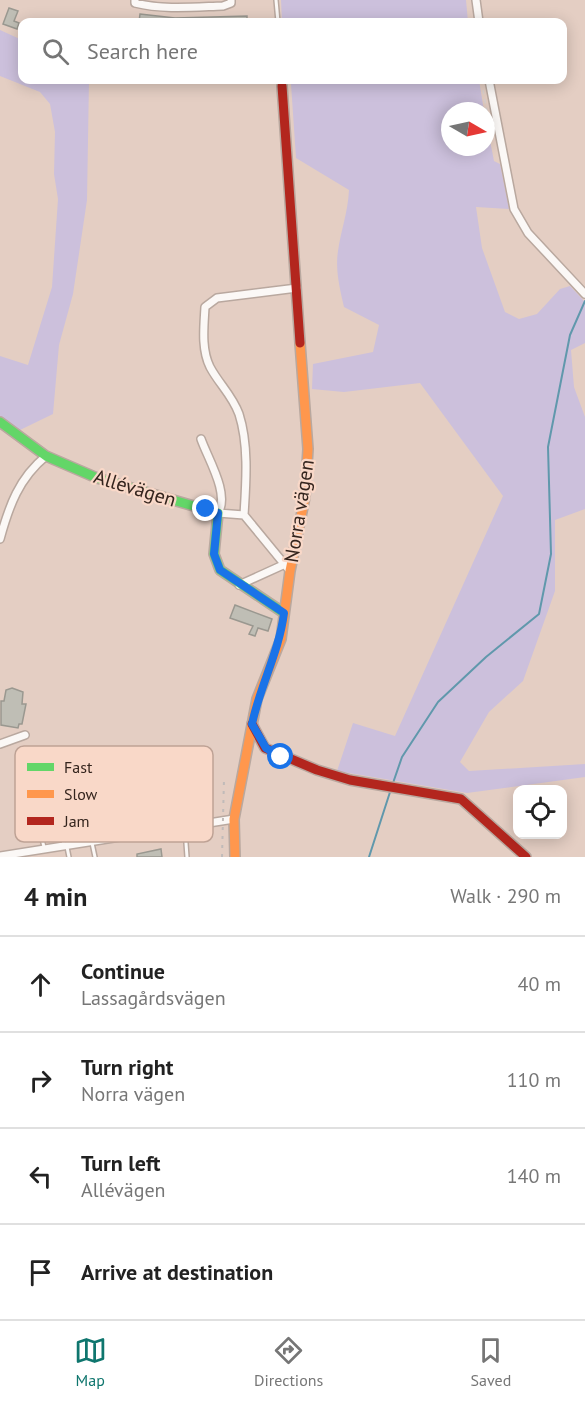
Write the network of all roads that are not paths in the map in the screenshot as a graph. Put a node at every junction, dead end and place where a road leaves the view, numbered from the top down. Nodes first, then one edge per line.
1 (231, 0) edge
2 (276, 0) edge
3 (476, 0) edge
4 (135, 2) edge
5 (278, 18) edge
6 (478, 18) edge
7 (282, 84) edge
8 (490, 84) edge
9 (297, 288) junction
10 (585, 294) edge
11 (0, 422) edge
12 (201, 439) dead end
13 (46, 456) junction
14 (218, 513) junction
15 (244, 515) junction
16 (0, 539) edge
17 (286, 568) junction
18 (239, 585) junction
19 (284, 613) junction
20 (252, 724) junction
21 (25, 735) dead end
22 (0, 744) edge
23 (234, 819) junction
24 (213, 822) edge
25 (42, 842) edge
26 (64, 842) edge
27 (92, 842) joint
28 (186, 842) edge
29 (65, 846) junction
30 (44, 849) junction
31 (0, 856) edge
32 (69, 857) edge
33 (95, 857) edge
34 (187, 857) edge
35 (235, 857) edge
36 (526, 857) edge

1 - 4 street
2 - 5 lane
3 - 6 street
7 - 9 street, Norra vägen
8 - 10 street
9 - 15 street
9 - 17 street, Norra vägen
11 - 13 street, Allévägen
12 - 14 street
13 - 14 street, Allévägen
13 - 16 street
14 - 15 street
14 - 18 street
15 - 17 street
17 - 18 street
17 - 19 street, Norra vägen
18 - 19 street
19 - 20 street, Norra vägen
20 - 23 street, Norra vägen
20 - 36 street
21 - 22 street
23 - 24 street
23 - 35 street, Norra vägen
25 - 30 lane
26 - 29 lane
27 - 29 street
27 - 33 lane
28 - 34 lane
29 - 30 street
29 - 32 lane
30 - 31 street

